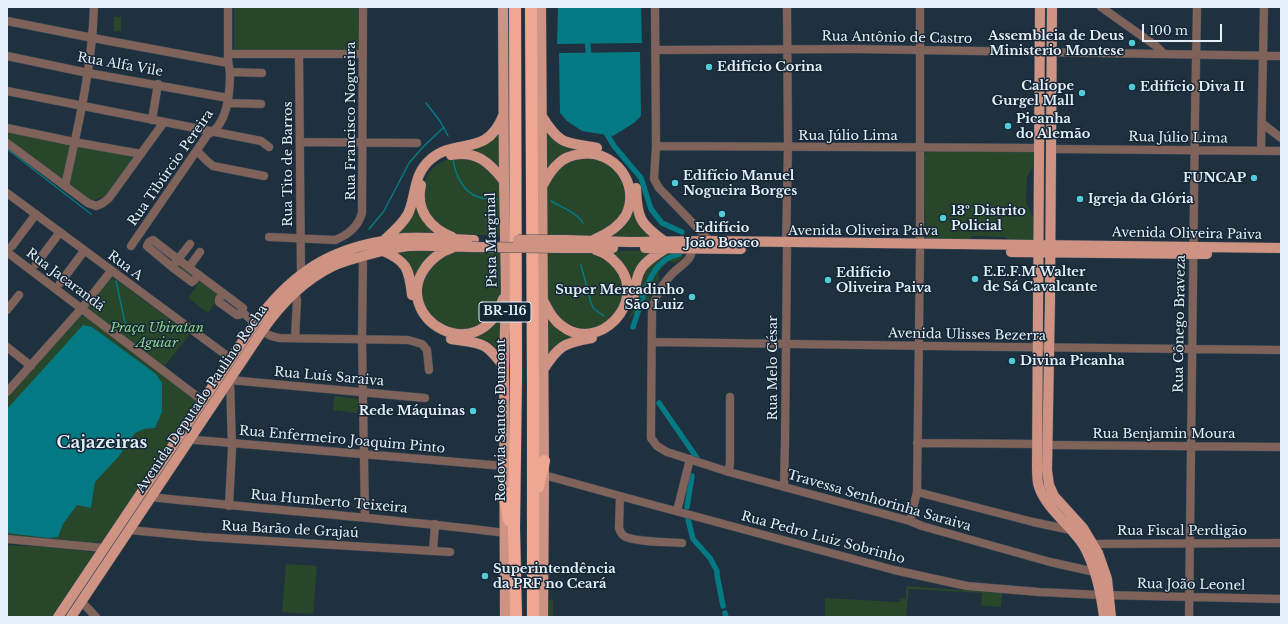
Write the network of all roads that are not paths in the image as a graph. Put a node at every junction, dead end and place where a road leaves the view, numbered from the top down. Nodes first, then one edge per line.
1 (94, 7) edge
2 (228, 7) edge
3 (363, 7) edge
4 (503, 7) edge
5 (515, 7) edge
6 (531, 7) edge
7 (541, 7) edge
8 (655, 7) edge
9 (787, 7) edge
10 (920, 7) edge
11 (1040, 7) edge
12 (1052, 7) edge
13 (1101, 7) edge
14 (1197, 7) edge
15 (1264, 7) edge
16 (7, 20) edge
17 (93, 38) junction
18 (787, 49) junction
19 (656, 50) junction
20 (920, 50) junction
21 (1040, 53) junction
22 (1052, 53) junction
23 (1163, 53) junction
24 (299, 54) junction
25 (363, 54) junction
26 (1196, 55) junction
27 (1263, 55) junction
28 (7, 56) edge
29 (1281, 56) edge
30 (228, 59) junction
31 (88, 72) junction
32 (230, 72) junction
33 (262, 73) dead end
34 (158, 84) junction
35 (7, 91) edge
36 (228, 101) junction
37 (260, 104) dead end
38 (82, 106) junction
39 (504, 112) junction
40 (543, 118) junction
41 (152, 120) junction
42 (164, 122) junction
43 (1263, 124) junction
44 (7, 128) edge
45 (215, 132) junction
46 (1281, 138) edge
47 (7, 142) edge
48 (74, 142) junction
49 (300, 142) junction
50 (363, 143) junction
51 (418, 143) dead end
52 (656, 146) junction
53 (269, 148) dead end
54 (788, 148) junction
55 (920, 148) junction
56 (1040, 148) junction
57 (1051, 148) junction
58 (1195, 150) junction
59 (197, 151) junction
60 (1262, 151) junction
61 (1281, 152) edge
62 (141, 154) junction
63 (264, 176) dead end
64 (504, 181) junction
65 (65, 186) junction
66 (542, 187) junction
67 (8, 197) edge
68 (36, 214) junction
69 (60, 232) junction
70 (269, 237) dead end
71 (300, 239) junction
72 (710, 241) junction
73 (459, 243) junction
74 (190, 244) dead end
75 (565, 244) joint
76 (588, 244) junction
77 (664, 245) junction
78 (131, 246) dead end
79 (382, 246) junction
80 (786, 246) junction
81 (920, 247) junction
82 (1281, 248) edge
83 (9, 249) edge
84 (692, 249) junction
85 (1039, 249) junction
86 (1050, 249) junction
87 (1193, 250) junction
88 (84, 251) junction
89 (200, 252) dead end
90 (1281, 255) edge
91 (363, 256) junction
92 (178, 260) junction
93 (36, 264) dead end
94 (172, 267) junction
95 (189, 267) junction
96 (111, 271) junction
97 (301, 274) junction
98 (199, 275) junction
99 (60, 284) dead end
100 (506, 290) junction
101 (292, 294) junction
102 (19, 295) dead end
103 (543, 299) junction
104 (82, 308) junction
105 (7, 310) edge
106 (255, 323) junction
107 (262, 331) junction
108 (295, 338) junction
109 (362, 339) junction
110 (652, 342) junction
111 (785, 345) junction
112 (920, 346) junction
113 (7, 347) edge
114 (1038, 347) junction
115 (1049, 348) junction
116 (1192, 349) junction
117 (1281, 350) edge
118 (230, 358) junction
119 (31, 366) junction
120 (504, 367) junction
121 (429, 370) dead end
122 (543, 370) junction
123 (230, 380) junction
124 (7, 392) edge
125 (363, 392) junction
126 (730, 397) dead end
127 (425, 398) dead end
128 (203, 401) junction
129 (178, 438) junction
130 (189, 440) junction
131 (232, 442) junction
132 (917, 443) junction
133 (1043, 445) junction
134 (1191, 445) junction
135 (1281, 447) edge
136 (365, 455) junction
137 (690, 459) junction
138 (544, 461) junction
139 (504, 466) junction
140 (729, 472) junction
141 (544, 475) junction
142 (784, 487) junction
143 (504, 492) junction
144 (917, 492) junction
145 (620, 496) junction
146 (151, 497) junction
147 (534, 502) junction
148 (229, 506) junction
149 (677, 511) junction
150 (365, 517) junction
151 (910, 521) junction
152 (435, 524) junction
153 (129, 530) junction
154 (1071, 530) junction
155 (505, 533) junction
156 (7, 539) edge
157 (682, 542) dead end
158 (1190, 543) junction
159 (1281, 543) edge
160 (1088, 544) junction
161 (104, 548) junction
162 (514, 549) junction
163 (433, 551) junction
164 (450, 552) dead end
165 (1095, 572) junction
166 (73, 593) junction
167 (1105, 595) junction
168 (1189, 597) junction
169 (1281, 598) edge
170 (81, 601) junction
171 (58, 617) edge
172 (71, 617) edge
173 (96, 617) edge
174 (505, 617) edge
175 (516, 617) edge
176 (533, 617) edge
177 (543, 617) edge
178 (1104, 617) edge
179 (1111, 617) edge
180 (1189, 617) edge

1 - 17 street
2 - 30 street, Rua Tibúrcio Pereira
3 - 25 street, Rua Francisco Nogueira
4 - 39 main road, Pista Marginal / BR-116
5 - 162 highway, Rodovia Santos Dumont / BR-116
6 - 147 highway, BR-116
7 - 40 main road, BR-116
8 - 19 street
9 - 18 street, Rua Melo César
10 - 20 street
11 - 21 main road
12 - 22 main road
13 - 23 street
14 - 26 street, Rua Cônego Braveza
15 - 27 street
16 - 17 street
17 - 30 street
17 - 31 street
18 - 19 street, Rua Antônio de Castro
18 - 20 street, Rua Antônio de Castro
18 - 54 street, Rua Melo César
19 - 52 street
20 - 21 street, Rua Antônio de Castro
20 - 55 street
21 - 22 street, Rua Antônio de Castro
21 - 56 main road
22 - 23 street, Rua Antônio de Castro
22 - 57 main road
23 - 26 street, Rua Antônio de Castro
24 - 25 street
24 - 30 street
24 - 49 street, Rua Tito de Barros
25 - 50 street, Rua Francisco Nogueira
26 - 27 street, Rua Antônio de Castro
26 - 58 street, Rua Cônego Braveza
27 - 29 street, Rua Antônio de Castro
27 - 43 street
28 - 31 street, Rua Alfa Vile
30 - 32 street, Rua Tibúrcio Pereira
31 - 34 street, Rua Alfa Vile
31 - 38 street
32 - 33 street
32 - 36 street, Rua Tibúrcio Pereira
34 - 36 street, Rua Alfa Vile
34 - 41 street
35 - 38 street
36 - 37 street, Rua Alfa Vile
36 - 45 street, Rua Tibúrcio Pereira
38 - 41 street
38 - 48 street
39 - 64 main road, Pista Marginal / BR-116
39 - 79 main road
40 - 66 main road, BR-116
40 - 77 main road
41 - 42 street
42 - 45 street
42 - 62 street
43 - 46 street
43 - 60 street
44 - 48 street
45 - 53 street
45 - 59 street, Rua Tibúrcio Pereira
47 - 65 street
48 - 62 street
48 - 65 street
49 - 50 street
49 - 71 street, Rua Tito de Barros
50 - 51 street
50 - 71 street, Rua Francisco Nogueira
52 - 54 street, Rua Júlio Lima
52 - 72 street
54 - 55 street, Rua Júlio Lima
54 - 80 street, Rua Melo César
55 - 56 street, Rua Júlio Lima
55 - 81 street
56 - 85 main road
57 - 58 street, Rua Júlio Lima
57 - 86 main road
58 - 60 street, Rua Júlio Lima
58 - 87 street, Rua Cônego Braveza
59 - 63 street
59 - 78 street, Rua Tibúrcio Pereira
60 - 61 street, Rua Júlio Lima
62 - 65 street
64 - 73 main road
64 - 100 main road, Pista Marginal / BR-116
66 - 76 main road
66 - 103 main road, BR-116
67 - 68 street, Rua A
68 - 69 street, Rua A
68 - 83 street
69 - 88 street, Rua A
69 - 93 street
70 - 71 street
71 - 97 street, Rua Tito de Barros
72 - 77 main road, Avenida Oliveira Paiva
72 - 80 main road, Avenida Oliveira Paiva
73 - 75 main road, Avenida Deputado Paulino Rocha, bridge
73 - 79 main road, Avenida Deputado Paulino Rocha
73 - 100 main road
74 - 92 street
75 - 76 main road, Avenida Oliveira Paiva
76 - 77 main road, Avenida Oliveira Paiva
76 - 103 main road
77 - 84 main road, Avenida Oliveira Paiva
77 - 122 main road
79 - 91 main road, Avenida Deputado Paulino Rocha
79 - 97 main road, Avenida Deputado Paulino Rocha
79 - 120 main road
80 - 81 main road, Avenida Oliveira Paiva
80 - 84 main road, Avenida Oliveira Paiva
80 - 111 street, Rua Melo César
81 - 85 main road, Avenida Oliveira Paiva
81 - 112 street
82 - 87 main road, Avenida Oliveira Paiva
83 - 104 street, Rua Jacarandá
84 - 110 street, Travessa Senhorinha Saraiva
85 - 86 main road, Avenida Oliveira Paiva
85 - 114 main road
86 - 87 main road, Avenida Oliveira Paiva
86 - 115 main road
87 - 90 main road, Avenida Oliveira Paiva
87 - 116 street, Rua Cônego Braveza
88 - 96 street, Rua A
88 - 99 street
89 - 95 street
91 - 101 main road, Avenida Deputado Paulino Rocha
91 - 109 street
92 - 94 street
92 - 94 street
92 - 95 street
94 - 98 street
95 - 98 street
96 - 104 street
96 - 118 street, Rua A
97 - 106 main road, Avenida Deputado Paulino Rocha
98 - 106 street
100 - 120 main road, Pista Marginal / BR-116
101 - 107 main road, Avenida Deputado Paulino Rocha
101 - 108 street
102 - 105 street
103 - 122 main road, BR-116
104 - 119 street
104 - 128 street, Rua Jacarandá
106 - 118 main road, Avenida Deputado Paulino Rocha
107 - 108 street
107 - 123 main road, Avenida Deputado Paulino Rocha
108 - 109 street
109 - 121 street
109 - 125 street
110 - 111 street, Avenida Ulisses Bezerra
110 - 137 street, Travessa Senhorinha Saraiva
111 - 112 street, Avenida Ulisses Bezerra
111 - 142 street, Rua Melo César
112 - 114 street, Avenida Ulisses Bezerra
112 - 132 street
113 - 119 street
114 - 115 street, Avenida Ulisses Bezerra
114 - 133 main road
115 - 116 street, Avenida Ulisses Bezerra
115 - 133 main road
116 - 117 street, Avenida Ulisses Bezerra
116 - 134 street, Rua Cônego Braveza
118 - 128 main road, Avenida Deputado Paulino Rocha
119 - 124 street
120 - 139 main road, Pista Marginal / BR-116
122 - 138 main road, BR-116
123 - 125 street, Rua Luís Saraiva
123 - 130 main road, Avenida Deputado Paulino Rocha
123 - 131 street
125 - 127 street, Rua Luís Saraiva
125 - 136 street
126 - 140 street
128 - 129 main road, Avenida Deputado Paulino Rocha
129 - 130 street, Rua Enfermeiro Joaquim Pinto
129 - 161 main road, Avenida Deputado Paulino Rocha
130 - 131 street, Rua Enfermeiro Joaquim Pinto
130 - 146 main road, Avenida Deputado Paulino Rocha
131 - 136 street, Rua Enfermeiro Joaquim Pinto
131 - 148 street
132 - 133 street, Rua Benjamin Moura
132 - 144 street
133 - 134 street, Rua Benjamin Moura
133 - 154 main road
133 - 160 main road
134 - 135 street, Rua Benjamin Moura
134 - 158 street, Rua Cônego Braveza
136 - 139 street, Rua Enfermeiro Joaquim Pinto
136 - 150 street
137 - 140 street, Travessa Senhorinha Saraiva
137 - 149 street
138 - 141 main road, BR-116
138 - 147 highway
139 - 143 main road, Pista Marginal / BR-116
140 - 142 street, Travessa Senhorinha Saraiva
141 - 145 street, Rua Pedro Luiz Sobrinho
141 - 177 main road, BR-116
142 - 151 street, Travessa Senhorinha Saraiva
143 - 155 main road, Pista Marginal / BR-116
143 - 162 highway
144 - 151 street
144 - 154 street
145 - 149 street, Rua Pedro Luiz Sobrinho
145 - 157 street
146 - 148 street, Rua Humberto Teixeira
146 - 153 main road, Avenida Deputado Paulino Rocha
147 - 176 highway, BR-116
148 - 150 street, Rua Humberto Teixeira
149 - 167 street, Rua Pedro Luiz Sobrinho
150 - 152 street, Rua Humberto Teixeira
151 - 165 street, Travessa Senhorinha Saraiva
152 - 155 street, Rua Humberto Teixeira
152 - 163 street
153 - 163 street, Rua Barão de Grajaú
153 - 170 main road, Avenida Deputado Paulino Rocha
154 - 160 main road
155 - 174 main road, Pista Marginal / BR-116
156 - 161 street
158 - 159 street, Rua Fiscal Perdigão
158 - 160 street, Rua Fiscal Perdigão
158 - 168 street, Rua Cônego Braveza
160 - 165 main road
160 - 167 main road
161 - 166 main road, Avenida Deputado Paulino Rocha
162 - 175 highway, Rodovia Santos Dumont / BR-116
163 - 164 street, Rua Barão de Grajaú
165 - 167 main road
166 - 170 main road
166 - 171 main road, Avenida Deputado Paulino Rocha
167 - 168 street, Rua João Leonel
167 - 178 main road
167 - 179 main road
168 - 169 street, Rua João Leonel
168 - 180 street, Rua Cônego Braveza
170 - 172 main road, Avenida Deputado Paulino Rocha
170 - 173 street

